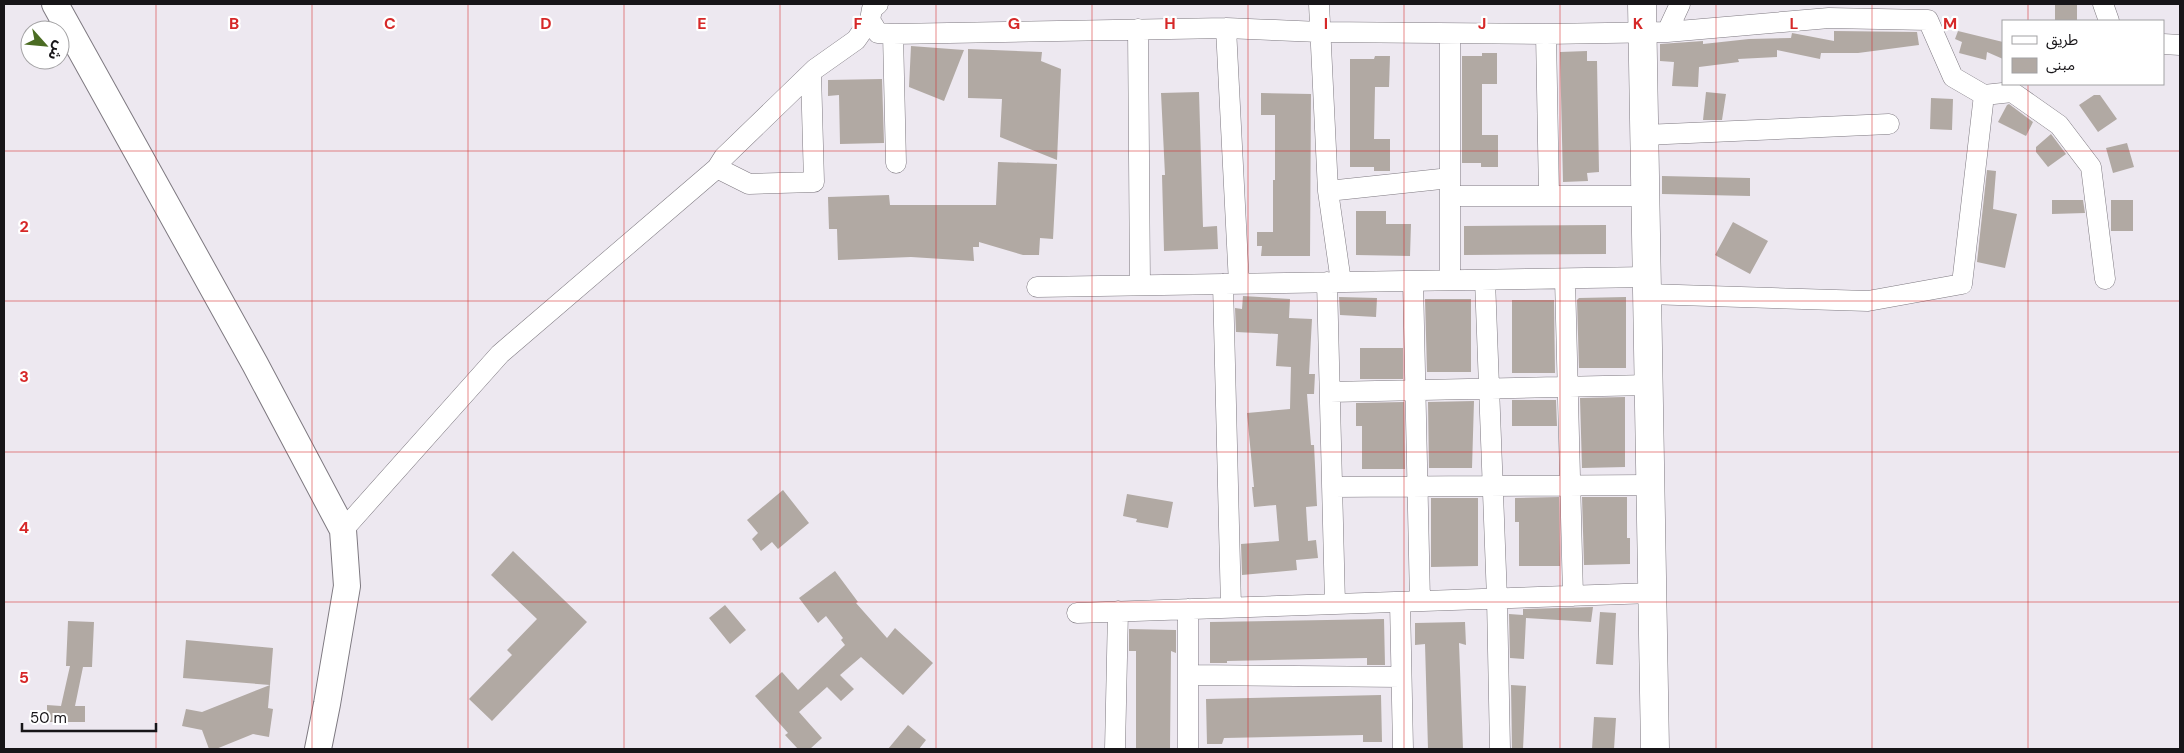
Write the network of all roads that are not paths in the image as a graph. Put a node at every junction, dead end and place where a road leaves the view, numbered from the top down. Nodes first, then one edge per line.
1 (56, 4) edge
2 (1319, 4) edge
3 (1642, 4) edge
4 (1680, 4) edge
5 (2103, 4) edge
6 (1832, 11) edge
7 (874, 12) edge
8 (1898, 12) edge
9 (2109, 20) edge
10 (1226, 28) junction
11 (1138, 29) junction
12 (1320, 32) junction
13 (1655, 32) junction
14 (893, 34) junction
15 (1450, 34) junction
16 (1546, 34) junction
17 (2164, 44) edge
18 (2180, 45) edge
19 (811, 73) junction
20 (1984, 95) junction
21 (1889, 124) dead end
22 (1644, 135) junction
23 (896, 163) dead end
24 (717, 168) junction
25 (1450, 187) junction
26 (1328, 191) junction
27 (1549, 196) junction
28 (1645, 196) junction
29 (1565, 279) junction
30 (2105, 279) dead end
31 (1450, 280) junction
32 (1485, 280) junction
33 (1413, 281) junction
34 (1334, 282) junction
35 (1231, 284) junction
36 (1140, 285) junction
37 (1647, 286) junction
38 (1037, 287) dead end
39 (1649, 385) junction
40 (1568, 387) junction
41 (1489, 388) junction
42 (1415, 390) junction
43 (1330, 392) junction
44 (1650, 484) junction
45 (1418, 486) junction
46 (1493, 486) junction
47 (1570, 486) junction
48 (1332, 487) junction
49 (343, 530) junction
50 (1652, 593) junction
51 (1573, 596) junction
52 (1497, 599) junction
53 (1420, 601) junction
54 (1400, 602) junction
55 (1335, 604) junction
56 (1231, 608) junction
57 (1188, 609) junction
58 (1118, 612) junction
59 (1077, 613) dead end
60 (1188, 676) junction
61 (1402, 677) junction
62 (318, 749) edge
63 (1116, 749) edge
64 (1188, 749) edge
65 (1403, 749) edge
66 (1500, 749) edge
67 (1655, 749) edge

1 - 49 street
2 - 12 street
3 - 13 main road
4 - 13 street
5 - 9 street
6 - 8 street
6 - 13 street
7 - 14 street
7 - 19 street
8 - 20 street
10 - 11 street
10 - 12 street
10 - 35 street
11 - 14 street
11 - 36 street
12 - 15 street
12 - 26 street
13 - 16 street
13 - 22 main road
14 - 23 street
15 - 16 street
15 - 25 street
16 - 27 street
17 - 18 street
19 - 24 street
19 - 24 street
20 - 30 street
20 - 37 street
21 - 22 street
22 - 28 main road
24 - 49 street
25 - 26 street
25 - 27 street
25 - 31 street
26 - 34 street
27 - 28 street
28 - 37 main road
29 - 32 street
29 - 37 street
29 - 40 street
31 - 32 street
31 - 33 street
32 - 41 street
33 - 34 street
33 - 42 street
34 - 35 street
34 - 43 street
35 - 36 street
35 - 56 street
36 - 38 street
37 - 39 main road
39 - 40 street
39 - 44 main road
40 - 41 street
40 - 47 street
41 - 42 street
41 - 46 street
42 - 43 street
42 - 45 street
43 - 48 street
44 - 47 street
44 - 50 main road
45 - 46 street
45 - 48 street
45 - 53 street
46 - 47 street
46 - 52 street
47 - 51 street
48 - 55 street
49 - 62 street
50 - 51 street
50 - 67 main road
51 - 52 street
52 - 53 street
52 - 66 street
53 - 54 street
54 - 55 street
54 - 61 street
55 - 56 street
56 - 57 street
57 - 58 street
57 - 60 street
58 - 59 street
58 - 63 street
60 - 61 street
60 - 64 street
61 - 65 street

